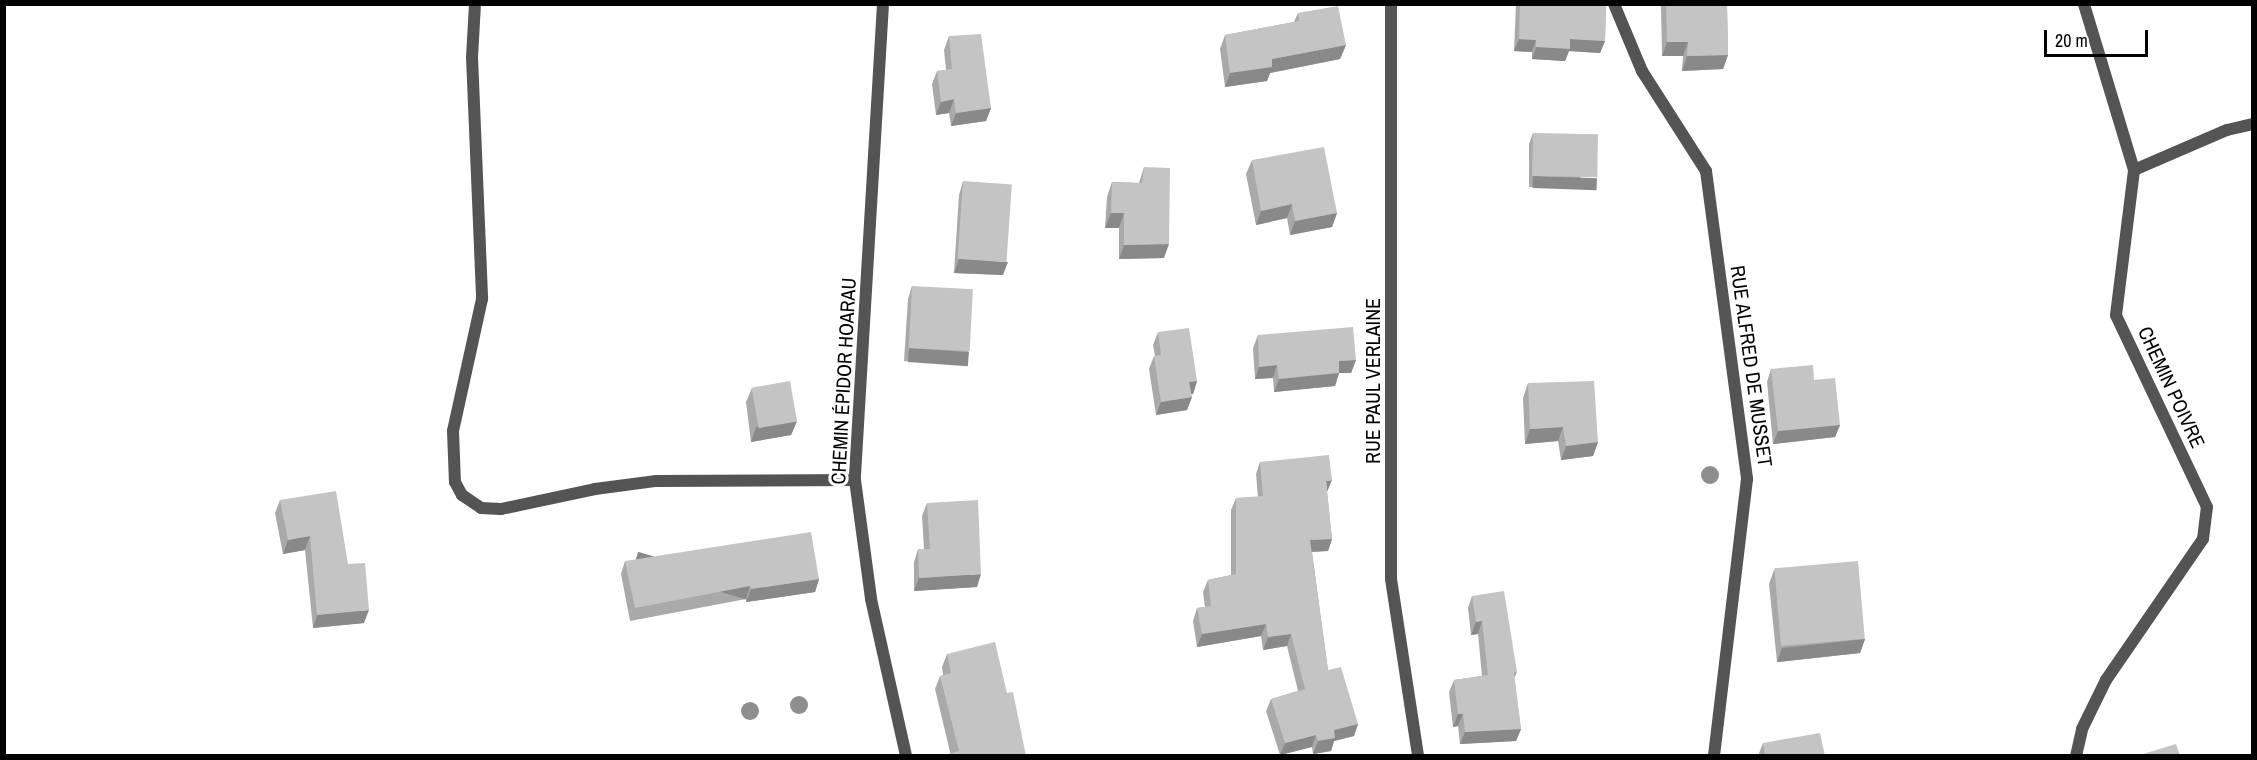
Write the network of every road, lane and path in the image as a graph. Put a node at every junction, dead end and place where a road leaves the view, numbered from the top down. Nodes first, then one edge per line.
1 (475, 4) edge
2 (883, 4) edge
3 (1391, 4) edge
4 (1614, 4) edge
5 (2084, 4) edge
6 (2253, 124) edge
7 (2134, 170) junction
8 (855, 480) junction
9 (906, 756) edge
10 (1418, 756) edge
11 (1714, 756) edge
12 (2076, 756) edge

1 - 8 street
2 - 8 street, CHEMIN ÉPIDOR HOARAU
3 - 10 street, RUE PAUL VERLAINE
4 - 11 street, RUE ALFRED DE MUSSET
5 - 7 street, CHEMIN POIVRE
6 - 7 street
7 - 12 street, CHEMIN POIVRE
8 - 9 street, CHEMIN ÉPIDOR HOARAU

